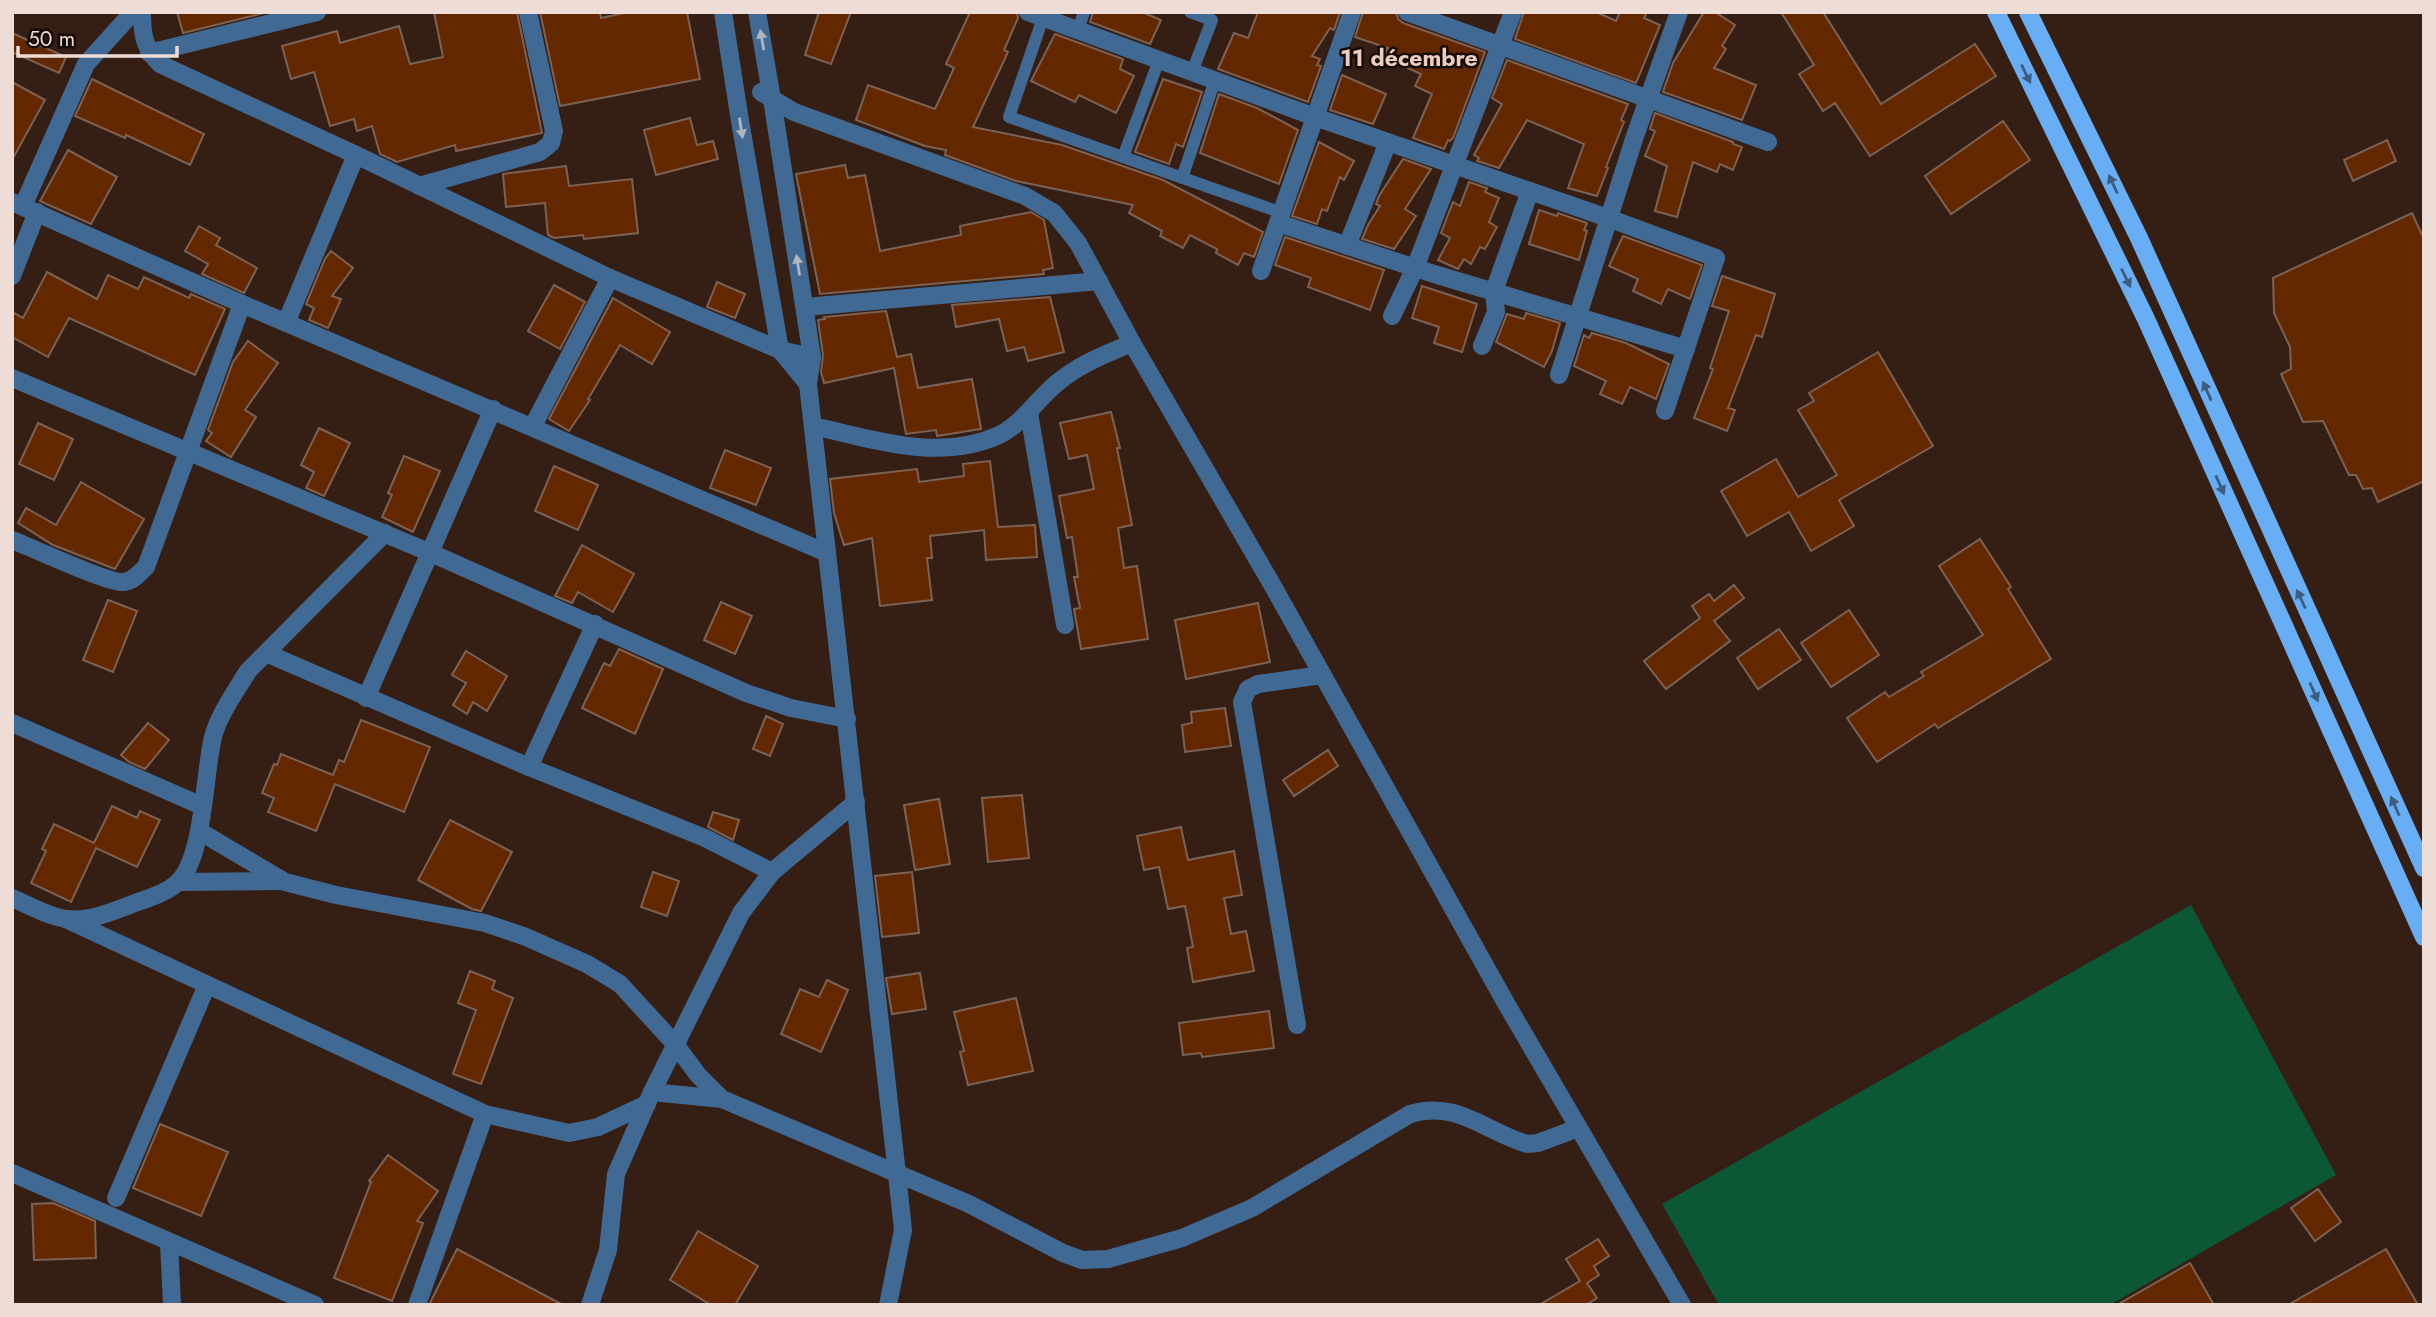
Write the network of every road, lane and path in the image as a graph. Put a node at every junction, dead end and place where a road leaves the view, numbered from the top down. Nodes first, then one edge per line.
1 (133, 12) edge
2 (142, 12) edge
3 (317, 12) edge
4 (528, 12) edge
5 (723, 12) edge
6 (757, 12) edge
7 (1084, 12) edge
8 (1190, 12) edge
9 (1352, 12) edge
10 (1407, 12) edge
11 (1513, 12) edge
12 (1679, 12) edge
13 (1996, 12) edge
14 (2028, 12) edge
15 (1035, 15) edge
16 (1078, 30) junction
17 (1500, 45) junction
18 (149, 53) junction
19 (1158, 60) junction
20 (1192, 72) junction
21 (1215, 80) junction
22 (755, 91) junction
23 (1648, 100) junction
24 (1315, 117) junction
25 (1388, 142) junction
26 (1768, 142) dead end
27 (356, 155) junction
28 (1123, 157) junction
29 (1454, 165) junction
30 (1182, 178) junction
31 (419, 186) junction
32 (1530, 191) junction
33 (24, 207) edge
34 (1280, 218) junction
35 (1608, 218) junction
36 (2138, 238) junction
37 (1348, 246) junction
38 (2110, 247) junction
39 (1415, 268) junction
40 (1261, 271) dead end
41 (12, 276) edge
42 (610, 278) junction
43 (1099, 281) junction
44 (1494, 291) junction
45 (242, 304) junction
46 (805, 307) junction
47 (1578, 315) junction
48 (1392, 316) dead end
49 (286, 323) junction
50 (1132, 343) junction
51 (1482, 346) dead end
52 (1686, 349) junction
53 (780, 350) junction
54 (812, 357) junction
55 (1559, 375) dead end
56 (12, 378) edge
57 (808, 384) junction
58 (493, 409) junction
59 (1665, 411) dead end
60 (1029, 413) junction
61 (533, 426) junction
62 (813, 426) junction
63 (188, 450) junction
64 (384, 533) junction
65 (12, 540) edge
66 (431, 552) junction
67 (827, 553) junction
68 (595, 624) junction
69 (1065, 625) dead end
70 (266, 653) junction
71 (1322, 675) junction
72 (366, 698) junction
73 (847, 719) junction
74 (12, 723) edge
75 (529, 767) junction
76 (856, 802) junction
77 (202, 806) junction
78 (199, 831) junction
79 (2424, 868) edge
80 (772, 872) junction
81 (285, 881) junction
82 (178, 882) junction
83 (12, 898) edge
84 (66, 919) junction
85 (2424, 937) edge
86 (207, 985) junction
87 (1297, 1025) dead end
88 (675, 1044) junction
89 (649, 1098) junction
90 (722, 1100) junction
91 (485, 1114) junction
92 (1578, 1128) junction
93 (12, 1173) edge
94 (897, 1174) junction
95 (116, 1198) dead end
96 (169, 1242) junction
97 (172, 1305) edge
98 (315, 1305) edge
99 (417, 1305) edge
100 (590, 1305) edge
101 (888, 1305) edge
102 (1682, 1305) edge

1 - 33 street
2 - 18 street
3 - 18 street
4 - 31 street
5 - 22 street
22 -> 6 street
7 - 16 lane
8 - 20 lane
9 - 24 street
10 - 17 street
11 - 17 street
12 - 23 street
13 -> 38 main road
36 -> 14 main road
15 - 16 street
15 - 28 lane
16 - 19 street
17 - 23 street
17 - 29 street
18 - 27 street
19 - 20 street
19 - 28 lane
20 - 21 street
21 - 24 street
21 - 30 lane
22 - 43 street
46 -> 22 street
22 -> 53 street
23 - 26 street
23 - 35 street
24 - 25 street
24 - 34 street
25 - 29 street
25 - 37 street
27 - 31 street
27 - 49 street
28 - 30 lane
29 - 32 street
29 - 39 street
30 - 34 lane
31 - 42 street
32 - 35 street
32 - 44 street
33 - 41 street
33 - 45 street
34 - 37 street
34 - 40 street
35 - 47 street
35 - 52 street
36 - 38 main road
79 -> 36 main road
37 - 39 street
38 -> 85 main road
39 - 44 street
39 - 48 street
42 - 53 street
42 - 61 street
43 - 46 street
43 - 50 street
44 - 47 street
44 - 51 street
45 - 49 street
45 - 63 street
46 - 54 street
47 - 52 street
47 - 55 street
49 - 58 street
50 - 60 street
50 - 71 street
52 - 59 street
53 - 54 street
53 - 57 street
54 - 57 street
56 - 63 street
57 - 62 street
58 - 61 street
58 - 66 street
60 - 62 street
60 - 69 street
61 - 67 street
62 - 67 street
63 - 64 street
63 - 65 street
64 - 66 street
64 - 70 street
66 - 68 street
66 - 72 street
67 - 73 street
68 - 73 street
68 - 75 street
70 - 72 street
70 - 77 street
71 - 87 street
71 - 92 street
72 - 75 street
73 - 76 street
74 - 77 street
75 - 80 street
76 - 80 street
76 - 94 street
77 - 78 street
78 - 81 street
78 - 82 street
80 - 88 street
81 - 82 street
81 - 88 street
82 - 84 street
83 - 84 street
84 - 86 street
86 - 91 street
86 - 95 street
88 - 89 street
88 - 90 street
89 - 90 street
89 - 91 street
89 - 100 street
90 - 94 street
91 - 99 street
92 - 94 street
92 - 102 street
93 - 96 street
94 - 101 street
96 - 97 street
96 - 98 street

